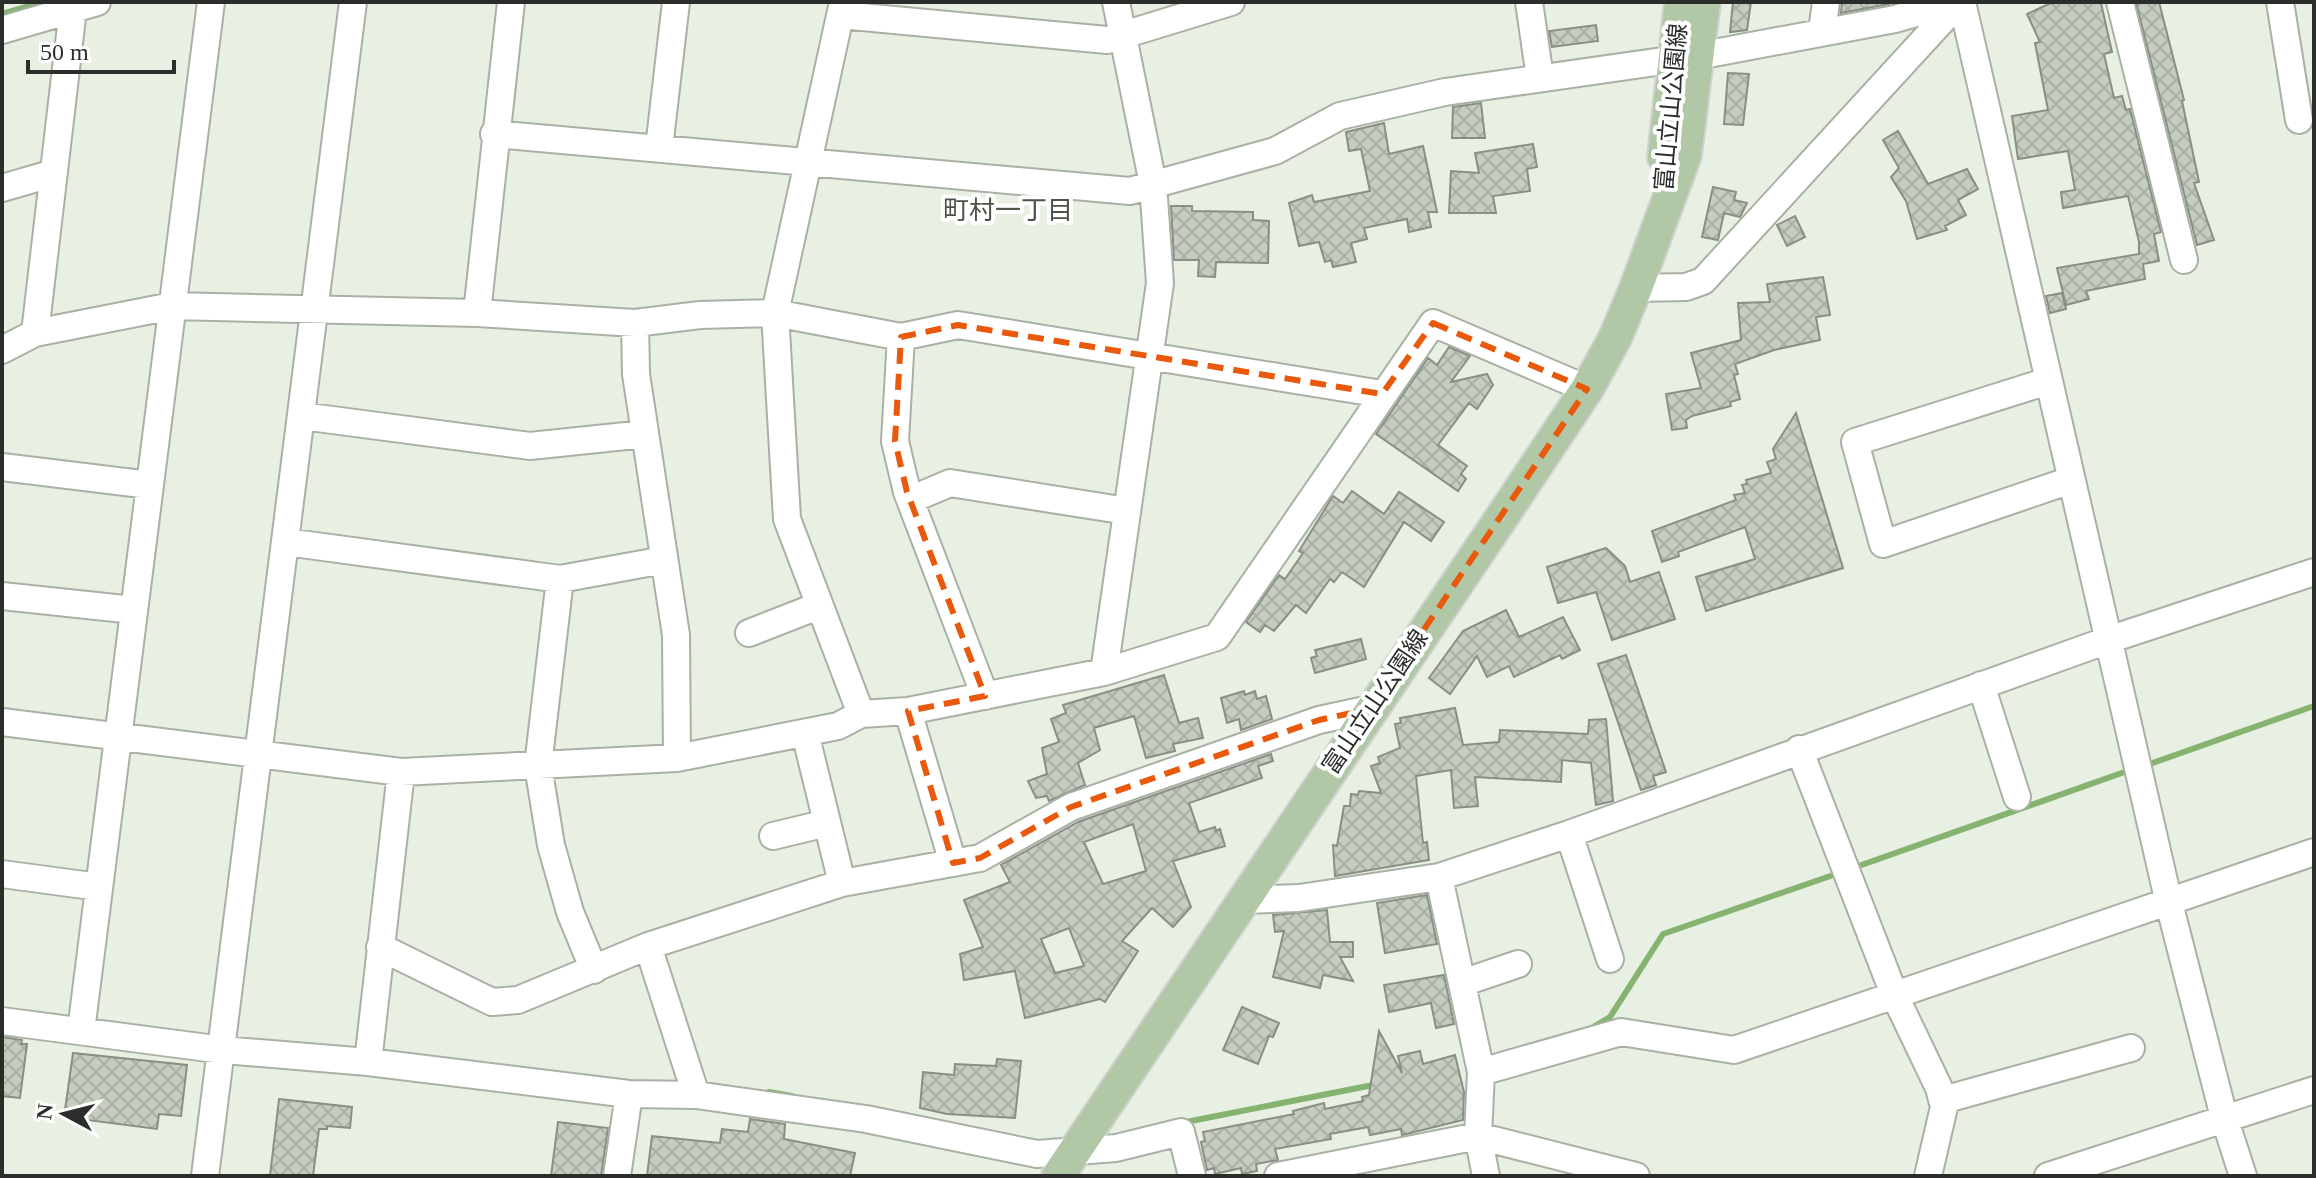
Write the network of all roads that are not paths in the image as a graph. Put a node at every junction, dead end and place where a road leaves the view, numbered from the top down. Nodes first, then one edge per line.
1 (211, 2) edge
2 (353, 2) edge
3 (511, 2) edge
4 (676, 2) edge
5 (1116, 2) edge
6 (1231, 2) edge
7 (1529, 2) edge
8 (1681, 2) edge
9 (1704, 2) edge
10 (1826, 2) edge
11 (1958, 2) edge
12 (2120, 2) edge
13 (2280, 2) edge
14 (85, 5) edge
15 (842, 9) edge
16 (2, 30) edge
17 (1822, 31) junction
18 (1124, 37) junction
19 (1687, 58) junction
20 (1540, 78) junction
21 (2299, 120) dead end
22 (494, 134) junction
23 (659, 148) junction
24 (808, 160) junction
25 (54, 173) junction
26 (1153, 184) junction
27 (2, 188) edge
28 (2184, 260) dead end
29 (1636, 288) junction
30 (172, 306) junction
31 (316, 310) junction
32 (477, 313) junction
33 (775, 313) junction
34 (635, 323) junction
35 (35, 333) junction
36 (901, 337) junction
37 (2, 350) edge
38 (1150, 357) junction
39 (2048, 381) junction
40 (1587, 389) junction
41 (1382, 394) junction
42 (302, 416) junction
43 (645, 434) junction
44 (2, 467) edge
45 (2071, 480) junction
46 (150, 485) junction
47 (910, 500) junction
48 (1127, 511) junction
49 (286, 542) junction
50 (664, 560) junction
51 (2314, 572) edge
52 (560, 579) junction
53 (2, 596) edge
54 (818, 606) junction
55 (134, 610) junction
56 (749, 633) dead end
57 (2108, 640) junction
58 (1104, 672) junction
59 (1981, 685) junction
60 (985, 696) junction
61 (1370, 709) junction
62 (908, 711) junction
63 (861, 714) junction
64 (2, 722) edge
65 (805, 733) junction
66 (118, 737) junction
67 (1799, 749) junction
68 (258, 754) junction
69 (677, 758) junction
70 (538, 766) junction
71 (401, 772) junction
72 (2017, 797) dead end
73 (827, 823) junction
74 (1569, 834) junction
75 (773, 836) dead end
76 (2314, 852) edge
77 (953, 863) junction
78 (2, 874) edge
79 (1439, 877) junction
80 (842, 883) junction
81 (99, 887) junction
82 (1243, 900) junction
83 (2169, 903) junction
84 (648, 946) junction
85 (380, 947) junction
86 (1610, 959) dead end
87 (1518, 964) dead end
88 (594, 970) junction
89 (1462, 983) junction
90 (1894, 994) junction
91 (2, 1021) edge
92 (81, 1031) junction
93 (2131, 1048) dead end
94 (223, 1050) junction
95 (368, 1062) junction
96 (1481, 1072) junction
97 (2314, 1090) edge
98 (629, 1094) junction
99 (696, 1095) junction
100 (1943, 1100) junction
101 (2224, 1117) junction
102 (1478, 1136) junction
103 (1065, 1164) edge
104 (205, 1176) edge
105 (617, 1176) edge
106 (1192, 1176) edge
107 (1278, 1176) edge
108 (1486, 1176) edge
109 (1636, 1176) edge
110 (1928, 1176) edge
111 (2048, 1176) edge
112 (2243, 1176) edge

1 - 30 street
2 - 31 street
3 - 22 street
4 - 23 street
5 - 18 street
6 - 18 street
7 - 20 street
8 - 19 main road, 富山立山公園線
9 - 19 main road, 富山立山公園線
10 - 17 street
11 - 17 street
11 - 29 street
11 - 39 street
12 - 28 street
13 - 21 street
14 - 16 street
14 - 25 street
15 - 18 street
15 - 24 street
17 - 19 street
18 - 26 street
19 - 20 street
19 - 29 main road, 富山立山公園線
20 - 26 street
22 - 23 street
22 - 32 street
23 - 24 street
24 - 26 street
24 - 33 street
25 - 27 street
25 - 35 street
26 - 38 street
29 - 40 main road, 富山立山公園線
30 - 31 street
30 - 35 street
30 - 46 street
31 - 32 street
31 - 42 street
32 - 34 street
33 - 34 street
33 - 36 street
33 - 54 street
34 - 43 street
35 - 37 street
36 - 38 street
36 - 47 street
38 - 41 street
38 - 48 street
39 - 45 street
39 - 45 street
40 - 41 street
40 - 61 main road, 富山立山公園線
41 - 58 street
42 - 43 street
42 - 49 street
43 - 50 street
44 - 46 street
45 - 57 street
46 - 55 street
47 - 48 street
47 - 60 street
48 - 58 street
49 - 52 street
49 - 68 street
50 - 52 street
50 - 69 street
51 - 57 street
52 - 70 street
53 - 55 street
54 - 56 street
54 - 63 street
55 - 66 street
57 - 59 street
57 - 83 street
58 - 60 street
59 - 67 street
59 - 72 street
60 - 62 street
61 - 77 street
61 - 82 main road, 富山立山公園線
62 - 63 street
62 - 77 street
63 - 65 street
64 - 66 street
65 - 69 street
65 - 73 street
66 - 68 street
66 - 81 street
67 - 74 street
67 - 90 street
68 - 71 street
68 - 94 street
69 - 70 street
70 - 71 street
70 - 88 street
71 - 85 street
73 - 75 street
73 - 80 street
74 - 79 street
74 - 86 street
76 - 83 street
77 - 80 street
78 - 81 street
79 - 82 street
79 - 89 street
80 - 84 street
81 - 92 street
82 - 103 main road, 富山立山公園線
83 - 90 street
83 - 101 street
84 - 88 street
84 - 99 street
85 - 88 street
85 - 95 street
87 - 89 street
89 - 96 street
90 - 96 street
90 - 100 street
91 - 92 street
92 - 94 street
93 - 100 street
94 - 95 street
94 - 104 street
95 - 98 street
96 - 102 street
97 - 101 street
98 - 99 street
98 - 105 street
99 - 103 street
100 - 110 street
101 - 111 street
101 - 112 street
102 - 107 street
102 - 108 street
102 - 109 street
103 - 106 street

